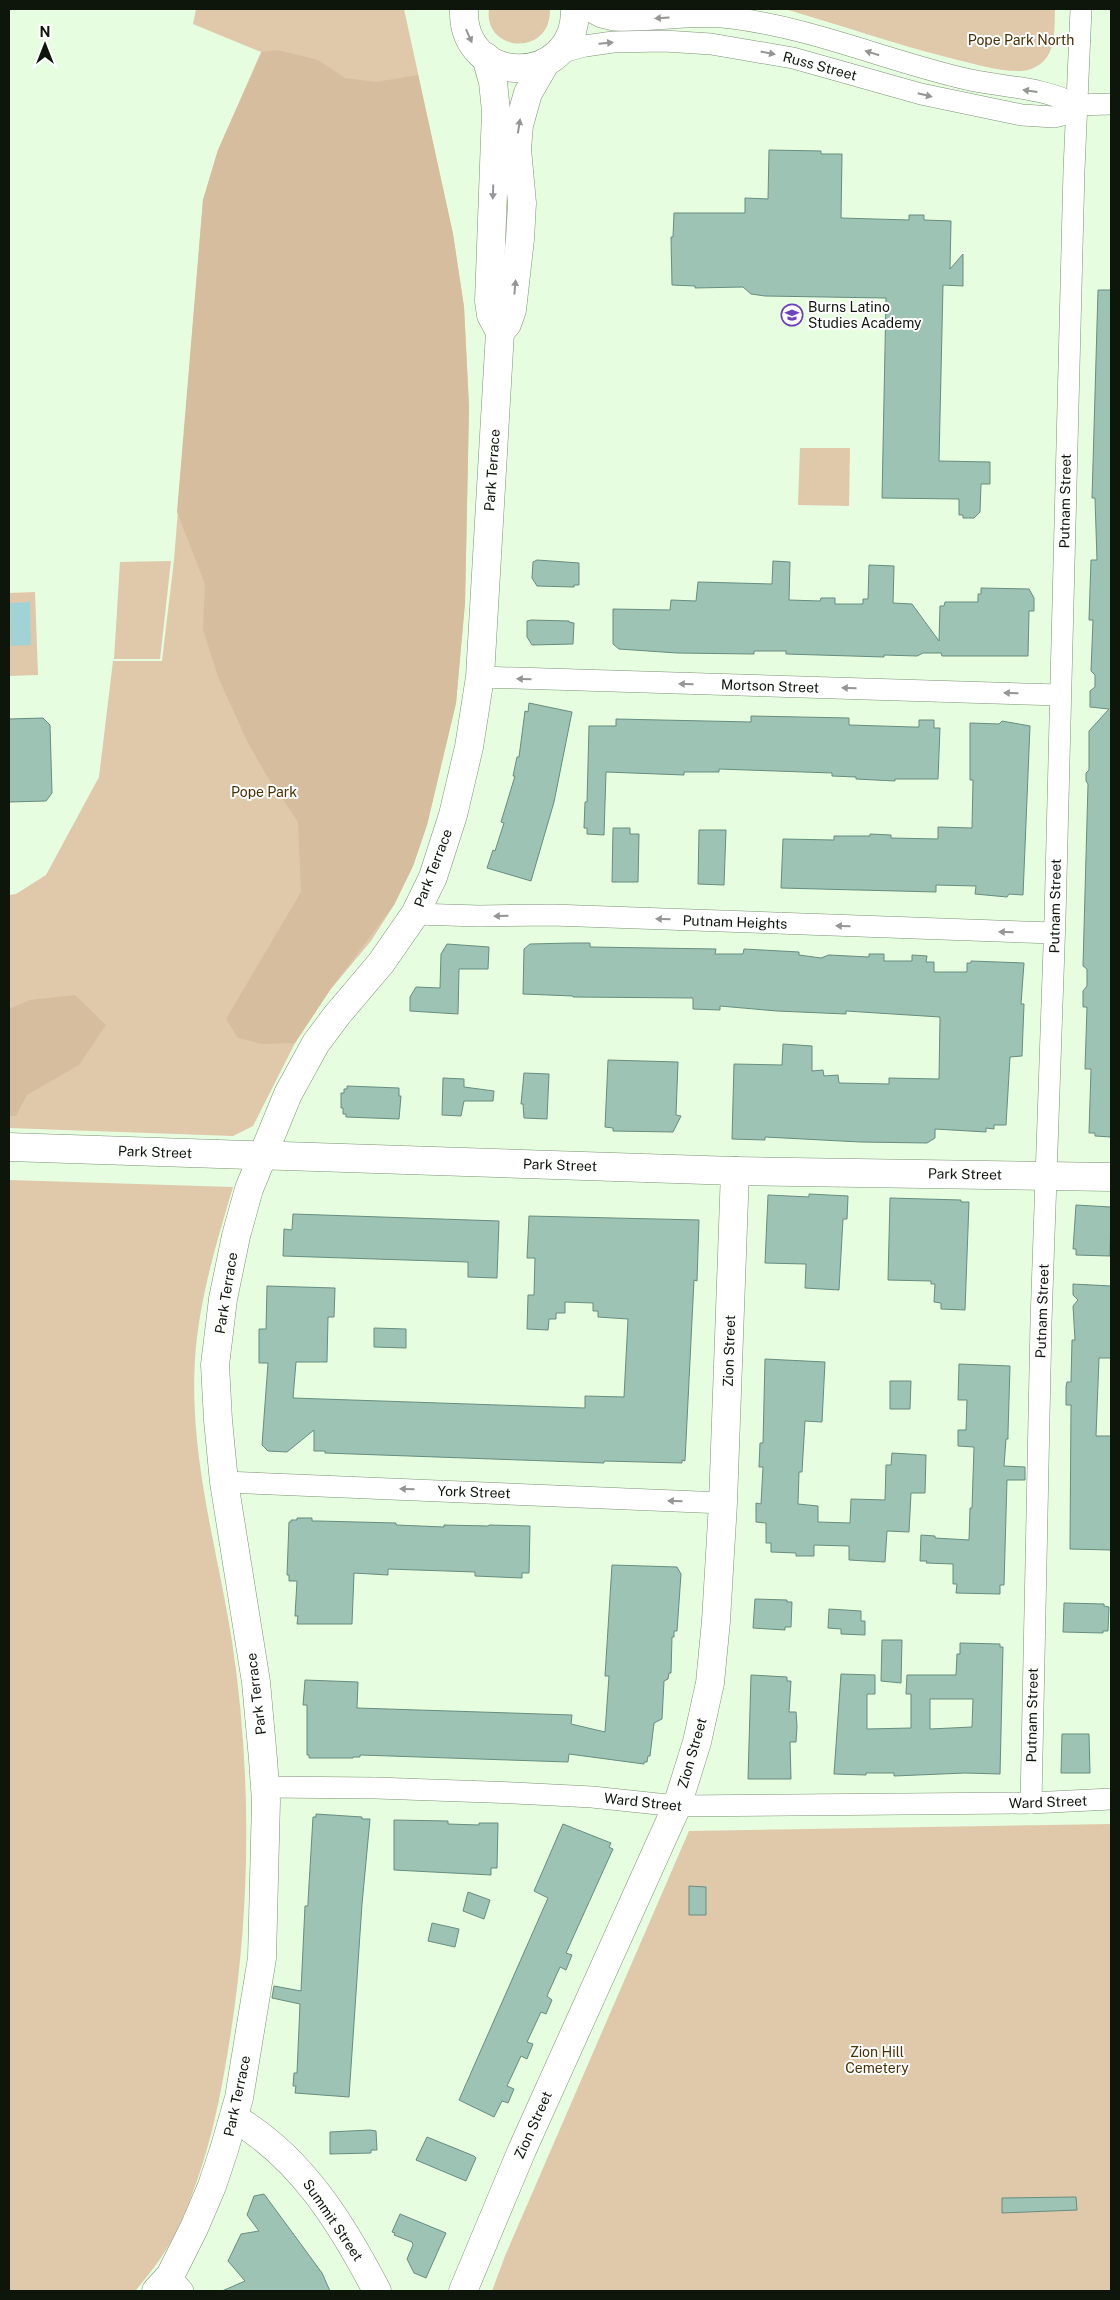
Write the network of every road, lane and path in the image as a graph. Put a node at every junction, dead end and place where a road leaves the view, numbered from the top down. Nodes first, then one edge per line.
1 (464, 9) edge
2 (575, 9) edge
3 (586, 9) edge
4 (1081, 9) edge
5 (486, 58) junction
6 (552, 58) junction
7 (1111, 104) edge
8 (1076, 105) junction
9 (492, 222) junction
10 (522, 223) junction
11 (500, 332) junction
12 (480, 677) junction
13 (1060, 695) junction
14 (415, 914) junction
15 (1054, 933) junction
16 (9, 1147) edge
17 (263, 1156) junction
18 (735, 1171) junction
19 (1046, 1175) junction
20 (1111, 1177) edge
21 (224, 1482) junction
22 (723, 1503) junction
23 (265, 1787) junction
24 (1111, 1800) edge
25 (1031, 1803) junction
26 (677, 1806) junction
27 (234, 2118) junction
28 (170, 2286) edge
29 (378, 2291) edge
30 (463, 2291) edge

1 -> 5 main road
2 - 6 main road, Park Terrace
8 -> 3 street, Russ Street
4 - 8 street, Putnam Street
5 - 6 main road
5 -> 9 main road, Park Terrace
6 -> 8 street, Russ Street
10 -> 6 main road, Park Terrace
7 - 8 street, Russ Street
8 - 13 street, Putnam Street
9 - 10 main road
9 - 11 main road, Park Terrace
11 -> 10 main road, Park Terrace
11 - 12 main road, Park Terrace
13 -> 12 street, Mortson Street
12 - 14 main road, Park Terrace
13 - 15 street, Putnam Street
15 -> 14 street, Putnam Heights
14 - 17 main road, Park Terrace
15 - 19 street, Putnam Street
16 - 17 main road, Park Street
17 - 18 main road, Park Street
17 - 21 main road, Park Terrace
18 - 19 main road, Park Street
18 - 22 main road, Zion Street
19 - 20 main road, Park Street
19 - 25 street, Putnam Street
22 -> 21 street, York Street
21 - 23 main road, Park Terrace
22 - 26 main road, Zion Street
23 - 26 street, Ward Street
23 - 27 main road, Park Terrace
24 - 25 street, Ward Street
25 - 26 street, Ward Street
26 - 30 main road, Zion Street
27 - 28 main road, Park Terrace
27 - 29 main road, Summit Street

